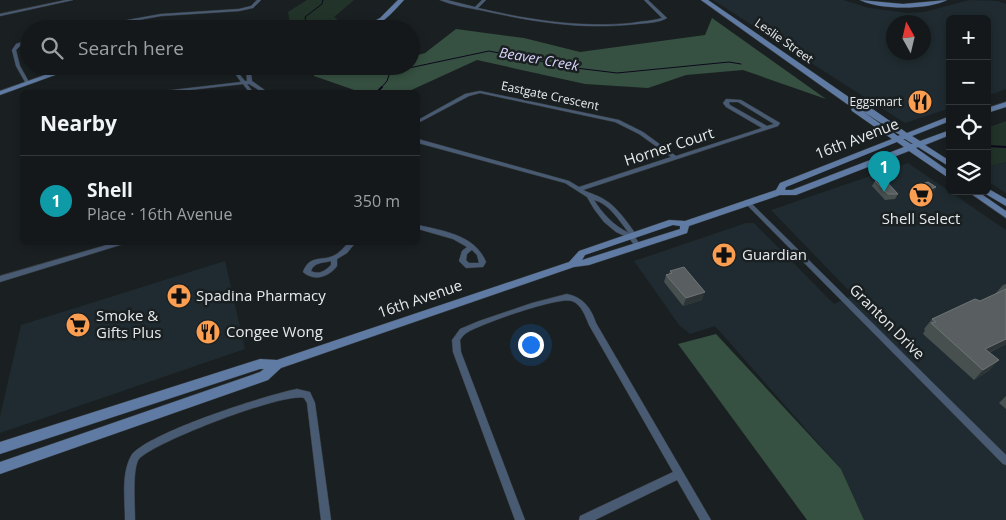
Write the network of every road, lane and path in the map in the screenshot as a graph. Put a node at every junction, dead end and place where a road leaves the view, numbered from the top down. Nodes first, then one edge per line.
1 (71, 0) edge
2 (259, 0) edge
3 (401, 0) edge
4 (442, 0) edge
5 (484, 0) edge
6 (646, 0) edge
7 (704, 0) edge
8 (863, 0) edge
9 (944, 0) edge
10 (476, 9) junction
11 (0, 15) edge
12 (132, 20) edge
13 (380, 20) edge
14 (20, 44) edge
15 (20, 70) edge
16 (23, 75) edge
17 (49, 75) edge
18 (238, 75) edge
19 (249, 75) edge
20 (27, 82) junction
21 (250, 82) junction
22 (243, 84) junction
23 (184, 90) edge
24 (249, 90) edge
25 (261, 90) edge
26 (0, 93) edge
27 (1006, 104) edge
28 (991, 110) edge
29 (946, 120) edge
30 (420, 121) edge
31 (766, 128) junction
32 (946, 134) edge
33 (903, 138) junction
34 (420, 142) edge
35 (915, 146) junction
36 (675, 158) junction
37 (946, 163) edge
38 (946, 173) edge
39 (580, 189) junction
40 (779, 192) junction
41 (991, 194) edge
42 (978, 195) edge
43 (589, 196) junction
44 (747, 202) junction
45 (1006, 204) edge
46 (1006, 215) edge
47 (685, 224) junction
48 (420, 228) edge
49 (631, 236) junction
50 (117, 245) edge
51 (349, 245) edge
52 (639, 247) junction
53 (470, 248) dead end
54 (334, 258) dead end
55 (573, 264) junction
56 (0, 279) edge
57 (277, 365) junction
58 (0, 448) edge
59 (1006, 461) edge
60 (0, 468) edge
61 (679, 474) junction
62 (130, 520) edge
63 (326, 520) edge
64 (520, 520) edge
65 (584, 520) edge
66 (706, 520) edge

1 - 11 street
2 - 12 street
3 - 13 main road
4 - 10 street
5 - 10 street
6 - 10 street
7 - 33 main road, Leslie Street
8 - 9 main road
14 - 15 street
16 - 20 street
17 - 20 main road
18 - 22 street
19 - 21 street
20 - 26 main road
21 - 22 street
21 - 25 street
22 - 23 street
22 - 24 street
27 - 28 main road
29 - 33 main road, 16th Avenue
30 - 36 street, Eastgate Crescent
31 - 31 street
31 - 36 street, Horner Court
32 - 35 main road, 16th Avenue
33 - 35 main road, Leslie Street
33 - 40 main road, 16th Avenue
34 - 39 street
35 - 37 main road, Leslie Street
35 - 38 main road, Leslie Street
35 - 40 main road, 16th Avenue
36 - 39 street, Horner Court
39 - 43 street
40 - 44 main road, 16th Avenue
41 - 45 main road
42 - 46 main road
43 - 49 street
43 - 49 street
44 - 47 main road, 16th Avenue
44 - 59 street, Granton Drive
47 - 49 main road, 16th Avenue
47 - 52 main road, 16th Avenue
48 - 53 street
49 - 52 street
49 - 55 main road, 16th Avenue
50 - 56 street
51 - 54 street
52 - 55 main road, 16th Avenue
55 - 57 main road, 16th Avenue
57 - 58 main road, 16th Avenue
57 - 60 main road, 16th Avenue
61 - 64 street
61 - 65 street
61 - 66 street
62 - 63 street

